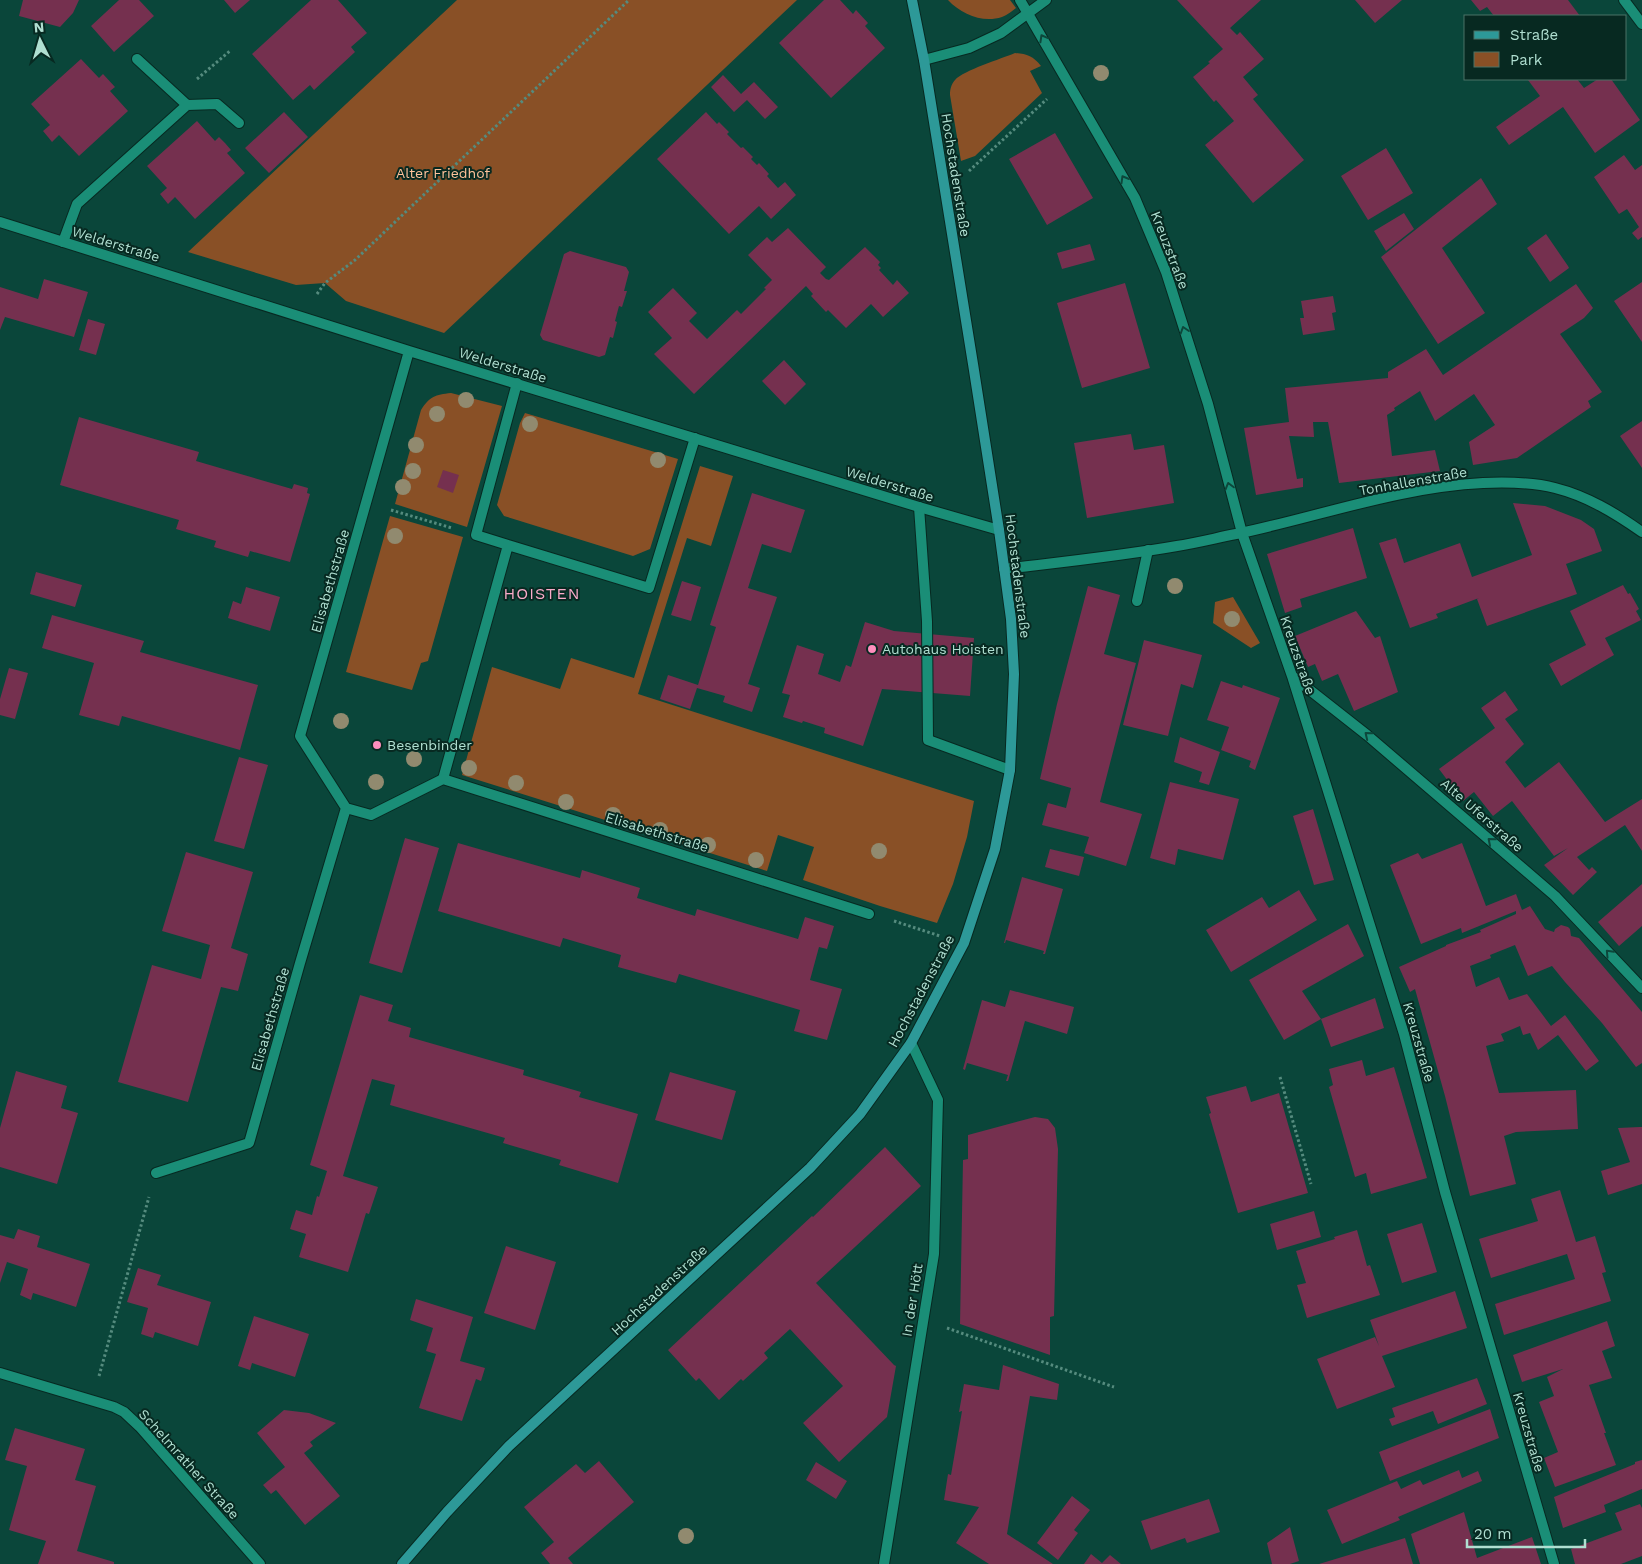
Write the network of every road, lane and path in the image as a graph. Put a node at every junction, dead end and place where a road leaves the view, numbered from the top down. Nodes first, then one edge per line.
1 (629, 0) edge
2 (912, 0) edge
3 (1020, 0) edge
4 (1046, 0) edge
5 (1624, 0) edge
6 (1029, 14) junction
7 (1642, 24) edge
8 (231, 50) dead end
9 (137, 59) dead end
10 (924, 60) junction
11 (1067, 81) junction
12 (176, 96) junction
13 (187, 105) junction
14 (239, 123) dead end
15 (945, 194) junction
16 (0, 222) edge
17 (63, 242) junction
18 (299, 316) junction
19 (409, 351) junction
20 (518, 383) junction
21 (694, 438) junction
22 (366, 502) junction
23 (919, 507) junction
24 (999, 530) junction
25 (1642, 532) edge
26 (1242, 533) junction
27 (476, 536) junction
28 (508, 545) junction
29 (1148, 550) junction
30 (1004, 569) junction
31 (1137, 600) dead end
32 (1292, 676) junction
33 (1010, 770) junction
34 (443, 780) junction
35 (346, 808) junction
36 (869, 914) joint
37 (964, 943) junction
38 (1642, 988) edge
39 (911, 1043) junction
40 (1280, 1077) dead end
41 (156, 1173) joint
42 (1311, 1184) dead end
43 (923, 1320) junction
44 (0, 1373) edge
45 (1114, 1387) dead end
46 (92, 1401) junction
47 (260, 1564) edge
48 (402, 1564) edge
49 (884, 1564) edge
50 (1554, 1564) edge

1 - 18 path
2 - 10 main road, Hochstadenstraße
3 - 6 street, Kreuzstraße
4 - 6 street
5 - 7 street
6 - 10 street
11 -> 6 street, Kreuzstraße
8 - 12 path
9 - 12 street
10 - 15 main road, Hochstadenstraße
11 - 15 path
26 -> 11 street, Kreuzstraße
12 - 13 street
13 - 14 street
13 - 17 street
15 - 24 main road, Hochstadenstraße
16 - 17 street, Welderstraße
17 - 18 street, Welderstraße
18 - 19 street, Welderstraße
19 - 20 street, Welderstraße
19 - 22 street, Elisabethstraße
20 - 21 street, Welderstraße
20 - 27 street
21 - 23 street, Welderstraße
21 - 28 street
22 - 27 path
22 - 35 street, Elisabethstraße
23 - 24 street, Welderstraße
23 - 33 street
24 - 30 main road, Hochstadenstraße
25 - 26 street, Tonhallenstraße
26 - 29 street
26 - 32 street, Kreuzstraße
27 - 28 street
28 - 34 street
29 - 30 street
29 - 31 street
30 - 33 main road, Hochstadenstraße
38 -> 32 street, Alte Uferstraße
32 - 50 street, Kreuzstraße
33 - 37 main road, Hochstadenstraße
34 - 35 street
34 - 36 street, Elisabethstraße
35 - 41 street, Elisabethstraße
36 - 37 path
37 - 39 main road, Hochstadenstraße
39 - 43 street, In der Hött
39 - 48 main road, Hochstadenstraße
40 - 42 path
41 - 46 path
43 - 45 path
43 - 49 street, In der Hött
44 - 46 street, Schelmrather Straße
46 - 47 street, Schelmrather Straße

